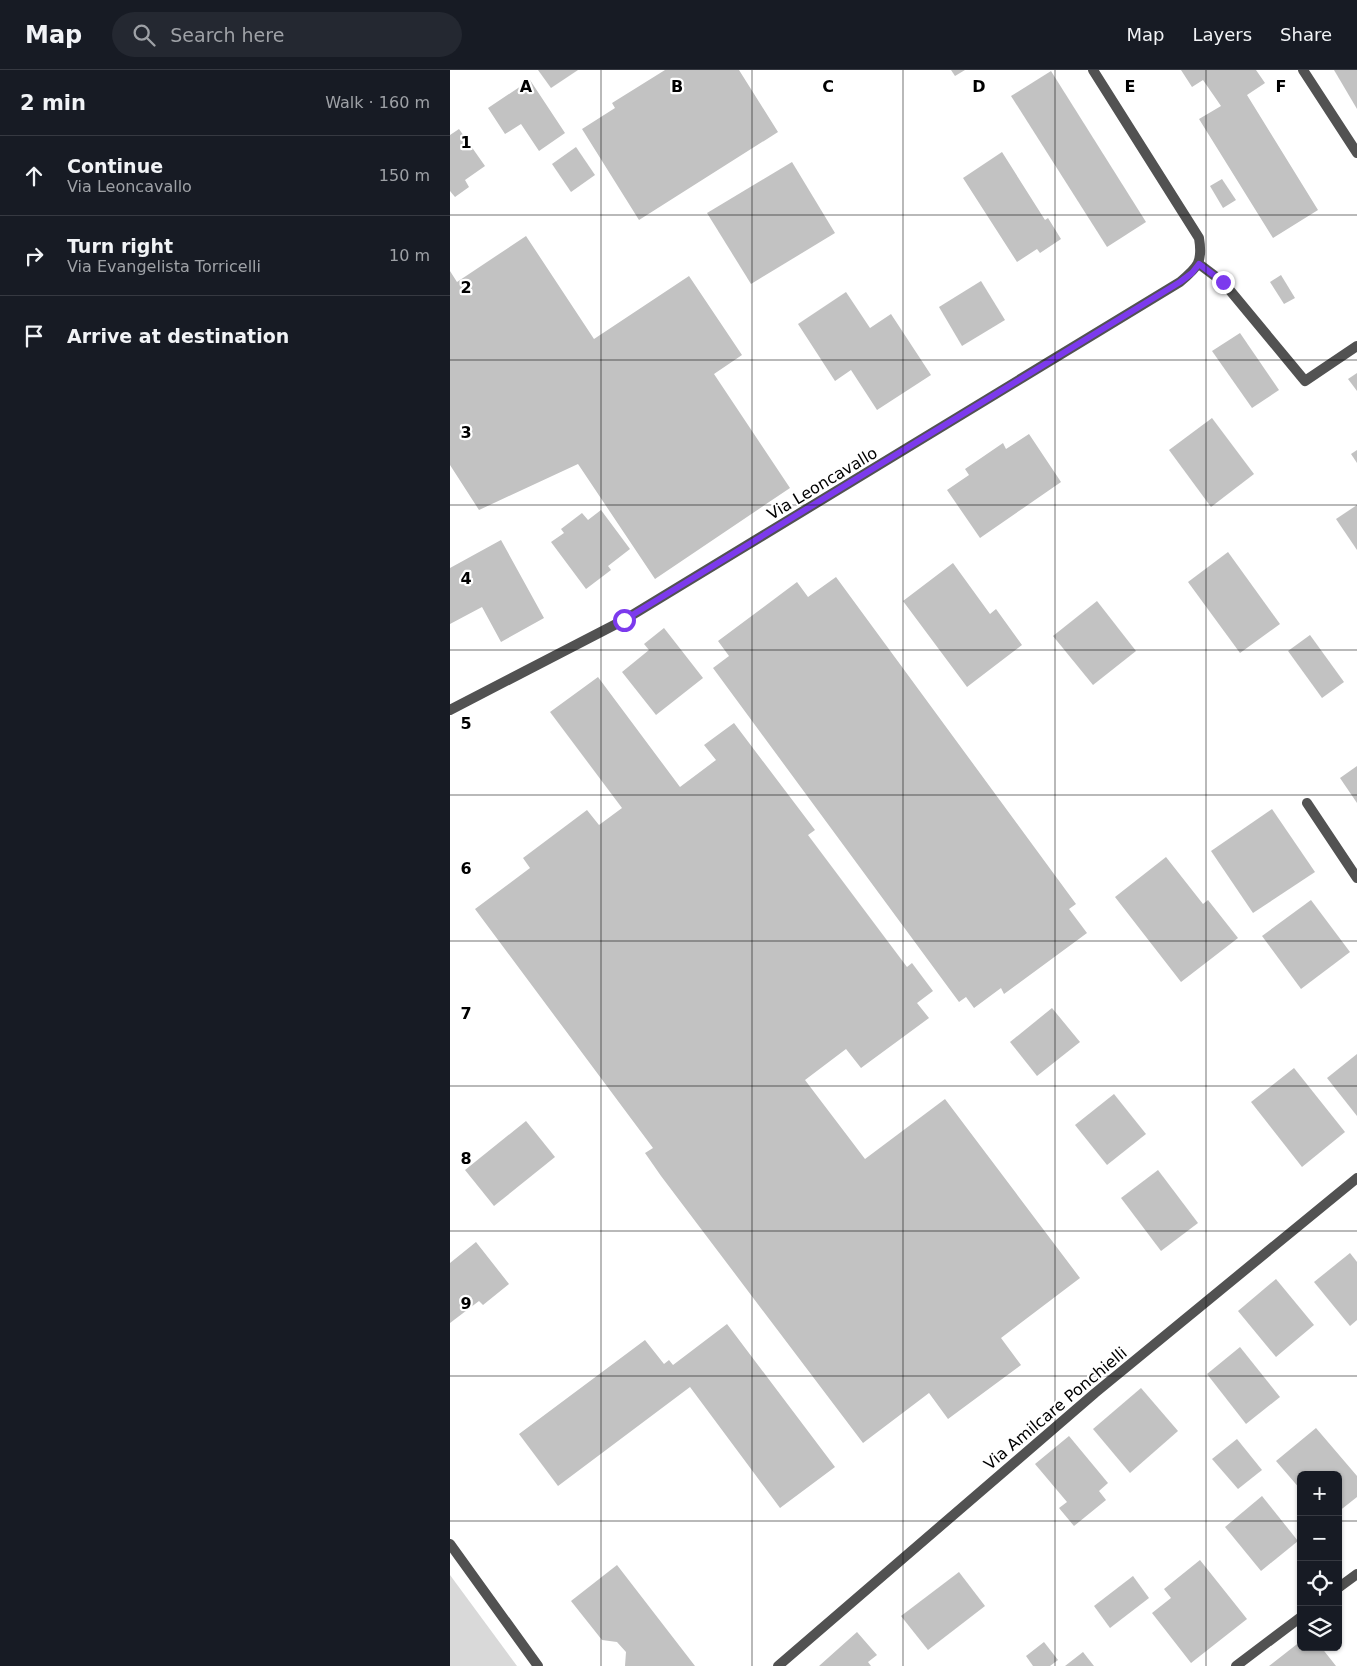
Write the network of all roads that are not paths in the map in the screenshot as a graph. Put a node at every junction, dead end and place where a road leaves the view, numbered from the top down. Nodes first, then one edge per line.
1 (1093, 70) edge
2 (1303, 70) edge
3 (1357, 153) edge
4 (1199, 264) junction
5 (1357, 346) edge
6 (450, 710) edge
7 (1307, 803) dead end
8 (1357, 878) edge
9 (1357, 1178) edge
10 (450, 1544) edge
11 (1357, 1574) edge
12 (1342, 1585) edge
13 (1297, 1620) edge
14 (538, 1666) edge
15 (778, 1666) edge
16 (1236, 1666) edge

1 - 4 street
2 - 3 street
4 - 5 street
4 - 6 street, Via Leoncavallo
7 - 8 street
9 - 15 street, Via Amilcare Ponchielli
10 - 14 street
11 - 12 street
13 - 16 street

